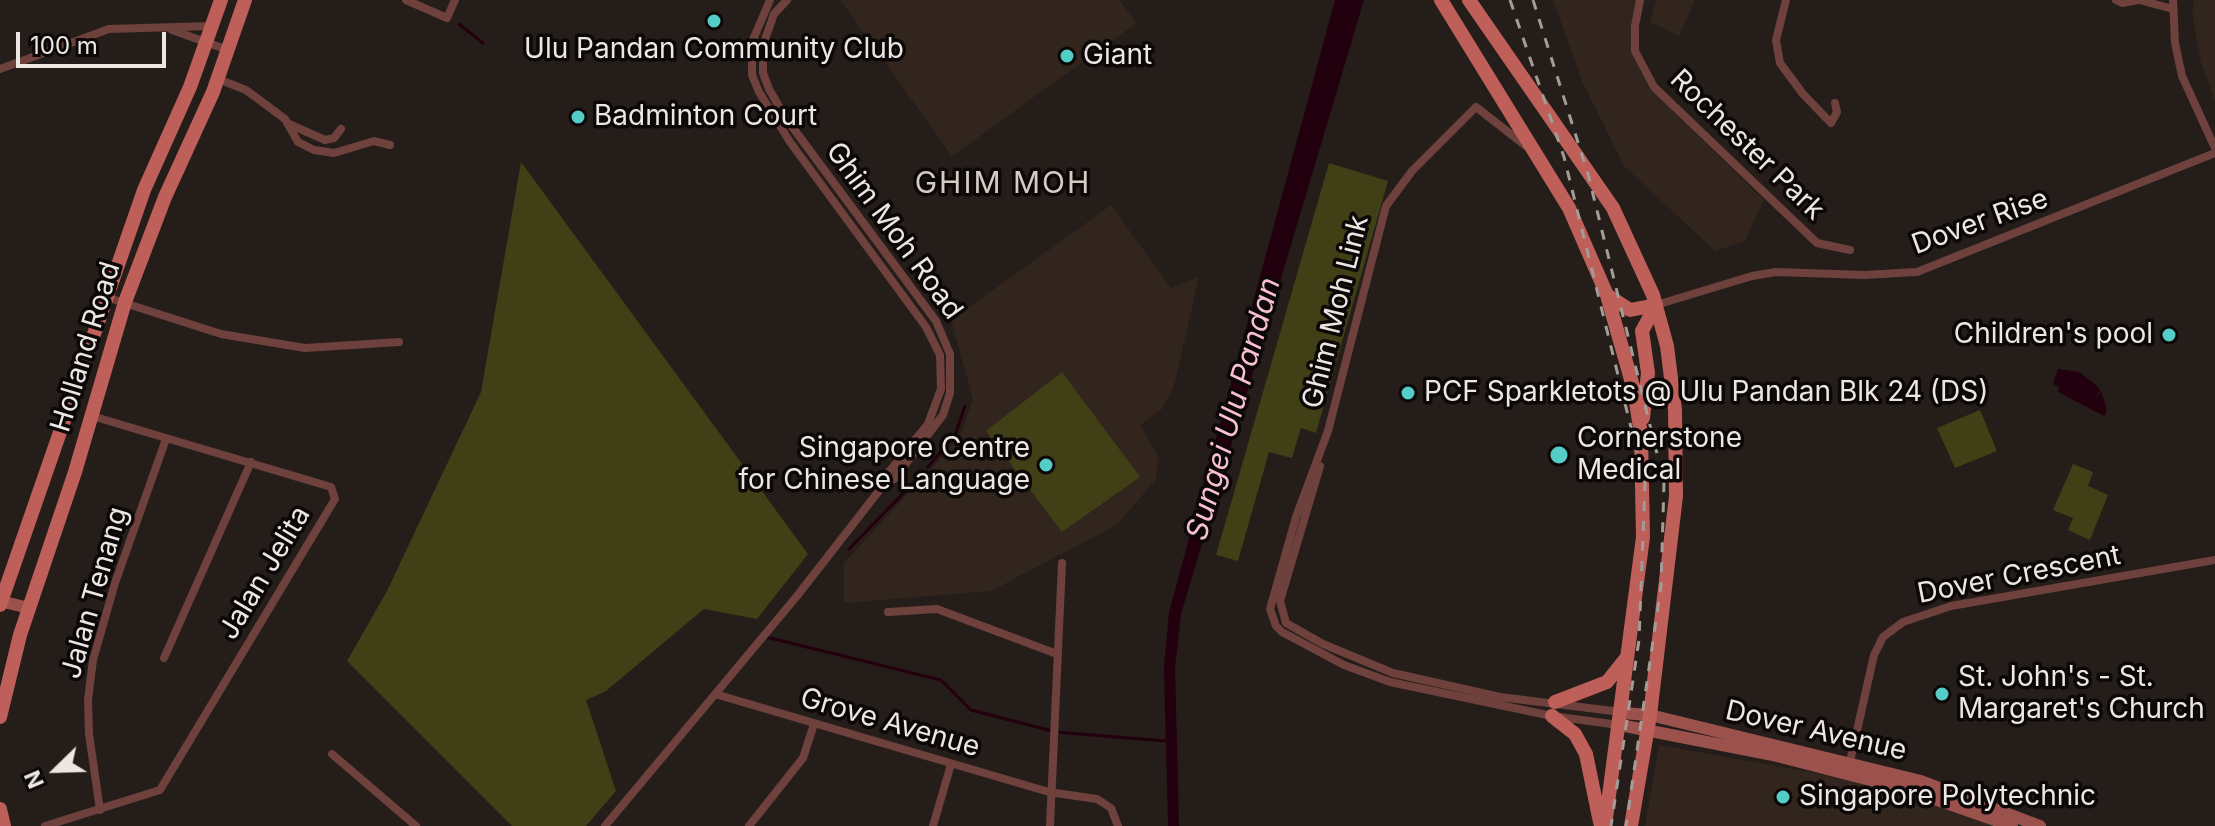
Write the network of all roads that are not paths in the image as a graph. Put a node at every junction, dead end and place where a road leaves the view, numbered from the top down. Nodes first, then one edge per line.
1 (221, 0) edge
2 (245, 0) edge
3 (406, 0) edge
4 (455, 0) edge
5 (770, 0) edge
6 (787, 0) edge
7 (1441, 0) edge
8 (1469, 0) edge
9 (1640, 0) edge
10 (1786, 0) edge
11 (2116, 0) edge
12 (2138, 0) edge
13 (2173, 4) edge
14 (213, 25) junction
15 (167, 28) junction
16 (207, 43) junction
17 (228, 50) junction
18 (0, 69) edge
19 (763, 73) junction
20 (752, 75) junction
21 (218, 79) junction
22 (1835, 103) dead end
23 (289, 124) junction
24 (341, 129) dead end
25 (390, 145) dead end
26 (2215, 151) edge
27 (1539, 155) junction
28 (1850, 250) dead end
29 (1607, 295) junction
30 (109, 298) junction
31 (125, 302) junction
32 (1656, 305) junction
33 (399, 342) dead end
34 (92, 416) junction
35 (1641, 434) junction
36 (166, 439) junction
37 (1322, 450) junction
38 (251, 462) junction
39 (885, 483) junction
40 (2215, 560) edge
41 (1062, 563) dead end
42 (1, 602) edge
43 (29, 608) junction
44 (888, 612) dead end
45 (1057, 654) junction
46 (1630, 654) junction
47 (1348, 655) junction
48 (164, 658) dead end
49 (1344, 665) junction
50 (715, 694) junction
51 (1554, 709) junction
52 (0, 717) edge
53 (1621, 719) junction
54 (1649, 722) junction
55 (814, 724) junction
56 (332, 754) dead end
57 (951, 764) junction
58 (1849, 769) junction
59 (1053, 793) junction
60 (0, 809) edge
61 (100, 810) junction
62 (406, 818) junction
63 (4, 826) edge
64 (45, 826) edge
65 (398, 826) edge
66 (416, 826) edge
67 (605, 826) edge
68 (749, 826) edge
69 (933, 826) edge
70 (1050, 826) edge
71 (1118, 826) edge
72 (1603, 826) edge
73 (1631, 826) edge
74 (2012, 826) edge
75 (2040, 826) edge

1 - 14 main road, Holland Road
2 - 17 main road, Holland Road
3 - 4 street
5 - 20 street, Ghim Moh Road
6 - 19 street
7 - 27 main road
8 - 32 main road
9 - 28 street, Rochester Park
10 - 22 street
11 - 12 street
12 - 13 street
13 - 26 street
14 - 15 street
14 - 16 main road, Holland Road
15 - 16 street
15 - 18 street
16 - 17 street
16 - 30 main road, Holland Road
17 - 21 main road, Holland Road
19 - 20 street
19 - 39 street, Ghim Moh Road
20 - 39 street, Ghim Moh Road
21 - 23 street
21 - 31 main road, Holland Road
23 - 24 street
23 - 25 street
26 - 32 street, Dover Rise
27 - 29 main road
27 - 37 street, Ghim Moh Link
29 - 32 main road
29 - 35 main road
30 - 31 street
30 - 42 main road, Holland Road
31 - 33 street
31 - 34 main road, Holland Road
32 - 35 main road
32 - 54 main road
34 - 36 street, Jalan Jelita
34 - 43 main road, Holland Road
35 - 46 main road
36 - 38 street, Jalan Jelita
36 - 61 street, Jalan Tenang
37 - 47 street, Ghim Moh Link
37 - 49 street, Ghim Moh Link
38 - 48 street
38 - 61 street, Jalan Jelita
39 - 50 street, Ghim Moh Road
40 - 58 street, Dover Crescent
41 - 45 street
42 - 43 street
43 - 52 main road, Holland Road
44 - 45 street
45 - 59 street
46 - 51 main road
46 - 53 main road
47 - 49 street
47 - 51 street, Ghim Moh Link
49 - 51 street, Ghim Moh Link
50 - 55 street, Grove Avenue
50 - 67 street, Ghim Moh Road
51 - 53 street, Ghim Moh Link
51 - 53 street, Ghim Moh Link
51 - 72 main road
53 - 54 street, Dover Avenue
53 - 72 main road
54 - 58 street, Dover Avenue
54 - 73 main road
55 - 57 street, Grove Avenue
55 - 68 street
56 - 62 street
57 - 59 street, Grove Avenue
57 - 69 street
58 - 74 street, Dover Avenue
58 - 75 street, Dover Avenue
59 - 70 street
59 - 71 street, Grove Avenue
60 - 63 main road
61 - 64 street, Jalan Jelita
62 - 65 street
62 - 66 street

